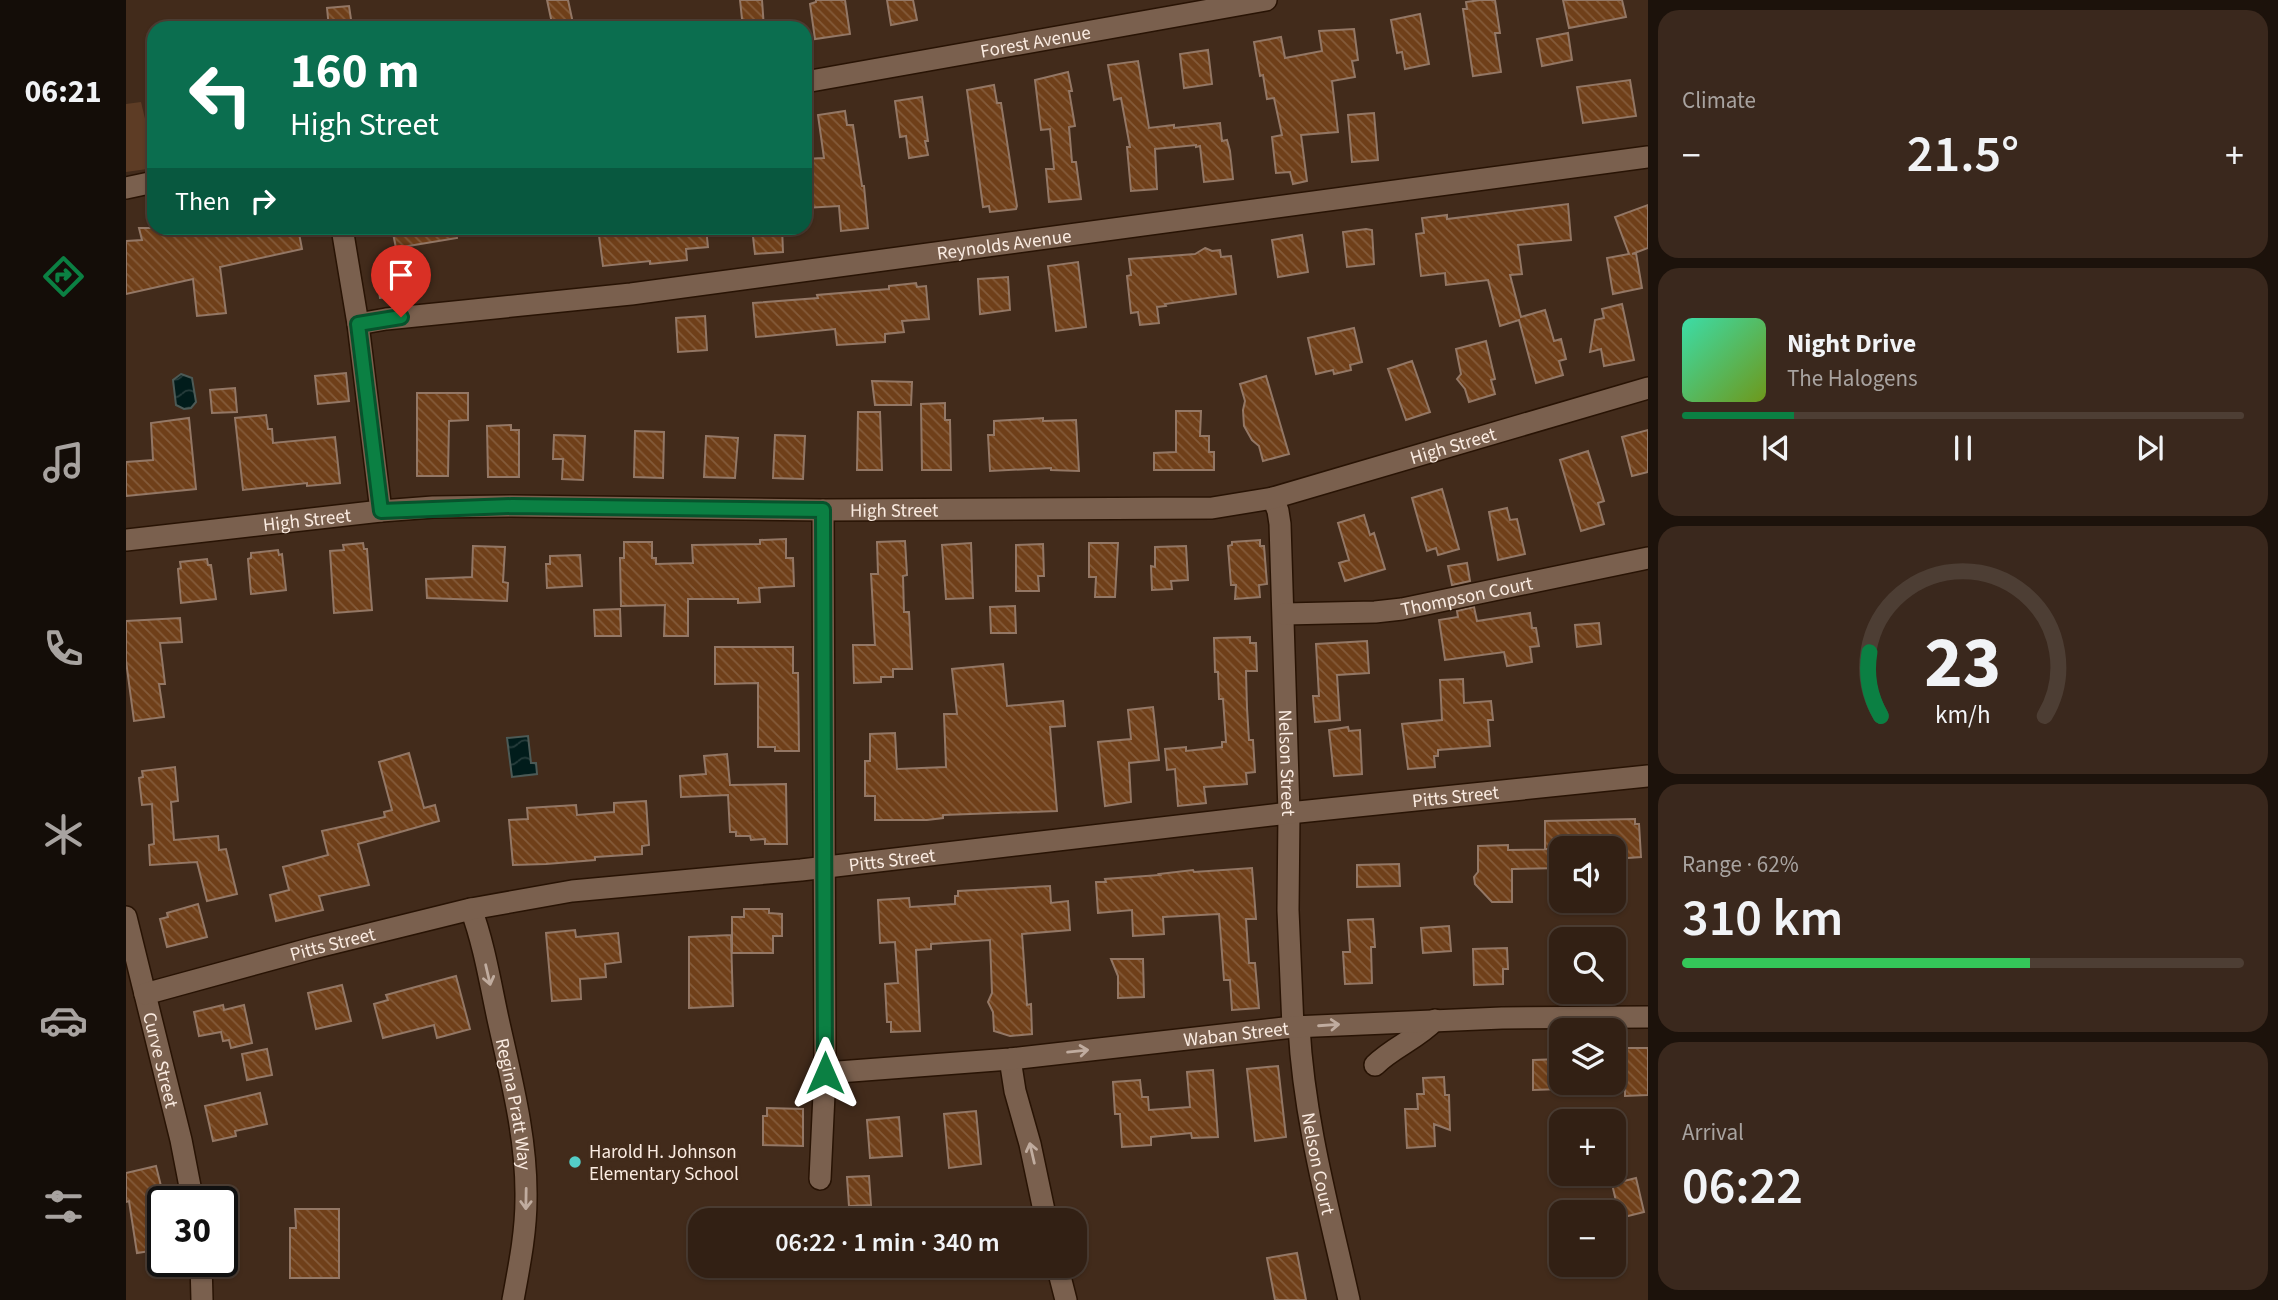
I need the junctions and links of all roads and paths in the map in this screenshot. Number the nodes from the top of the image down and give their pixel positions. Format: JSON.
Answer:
{"nodes":[{"id":1,"x":1266,"y":0,"type":"edge"},
{"id":2,"x":812,"y":81,"type":"edge"},
{"id":3,"x":1648,"y":157,"type":"edge"},
{"id":4,"x":147,"y":184,"type":"edge"},
{"id":5,"x":126,"y":188,"type":"edge"},
{"id":6,"x":343,"y":235,"type":"edge"},
{"id":7,"x":358,"y":324,"type":"junction"},
{"id":8,"x":1648,"y":388,"type":"edge"},
{"id":9,"x":1273,"y":498,"type":"junction"},
{"id":10,"x":823,"y":510,"type":"junction"},
{"id":11,"x":381,"y":511,"type":"junction"},
{"id":12,"x":126,"y":540,"type":"edge"},
{"id":13,"x":1648,"y":558,"type":"edge"},
{"id":14,"x":1284,"y":614,"type":"junction"},
{"id":15,"x":1648,"y":776,"type":"edge"},
{"id":16,"x":1289,"y":813,"type":"junction"},
{"id":17,"x":825,"y":867,"type":"junction"},
{"id":18,"x":471,"y":909,"type":"junction"},
{"id":19,"x":126,"y":918,"type":"edge"},
{"id":20,"x":145,"y":994,"type":"junction"},
{"id":21,"x":1648,"y":1017,"type":"edge"},
{"id":22,"x":1434,"y":1020,"type":"junction"},
{"id":23,"x":1296,"y":1027,"type":"junction"},
{"id":24,"x":1010,"y":1059,"type":"junction"},
{"id":25,"x":1375,"y":1065,"type":"dead end"},
{"id":26,"x":825,"y":1073,"type":"junction"},
{"id":27,"x":820,"y":1179,"type":"dead end"},
{"id":28,"x":190,"y":1186,"type":"edge"},
{"id":29,"x":1043,"y":1208,"type":"edge"},
{"id":30,"x":201,"y":1277,"type":"edge"},
{"id":31,"x":1060,"y":1278,"type":"edge"},
{"id":32,"x":202,"y":1300,"type":"edge"},
{"id":33,"x":513,"y":1300,"type":"edge"},
{"id":34,"x":1066,"y":1300,"type":"edge"},
{"id":35,"x":1349,"y":1300,"type":"edge"}],
"edges":[{"from":1,"to":2,"type":"street","name":"Forest Avenue"},
{"from":3,"to":7,"type":"street","name":"Reynolds Avenue"},
{"from":4,"to":5,"type":"street"},
{"from":6,"to":7,"type":"street"},
{"from":7,"to":11,"type":"street"},
{"from":8,"to":9,"type":"street","name":"High Street"},
{"from":9,"to":10,"type":"street","name":"High Street"},
{"from":9,"to":14,"type":"street","name":"Nelson Street"},
{"from":10,"to":11,"type":"street","name":"High Street"},
{"from":10,"to":17,"type":"street"},
{"from":11,"to":12,"type":"street","name":"High Street"},
{"from":13,"to":14,"type":"street","name":"Thompson Court"},
{"from":14,"to":16,"type":"street","name":"Nelson Street"},
{"from":15,"to":16,"type":"street","name":"Pitts Street"},
{"from":16,"to":17,"type":"street","name":"Pitts Street"},
{"from":16,"to":23,"type":"street","name":"Nelson Street"},
{"from":17,"to":18,"type":"street","name":"Pitts Street"},
{"from":17,"to":26,"type":"street"},
{"from":18,"to":20,"type":"street","name":"Pitts Street"},
{"from":18,"to":33,"type":"street","name":"Regina Pratt Way","one_way":true},
{"from":19,"to":20,"type":"street","name":"Curve Street"},
{"from":20,"to":28,"type":"street","name":"Curve Street"},
{"from":21,"to":22,"type":"street","name":"Waban Street"},
{"from":23,"to":22,"type":"street","name":"Waban Street","one_way":true},
{"from":22,"to":25,"type":"street"},
{"from":24,"to":23,"type":"street","name":"Waban Street","one_way":true},
{"from":23,"to":35,"type":"street","name":"Nelson Court"},
{"from":24,"to":26,"type":"street","name":"Waban Street"},
{"from":29,"to":24,"type":"street","one_way":true},
{"from":26,"to":27,"type":"street"},
{"from":30,"to":32,"type":"street"},
{"from":31,"to":34,"type":"street"}]}
